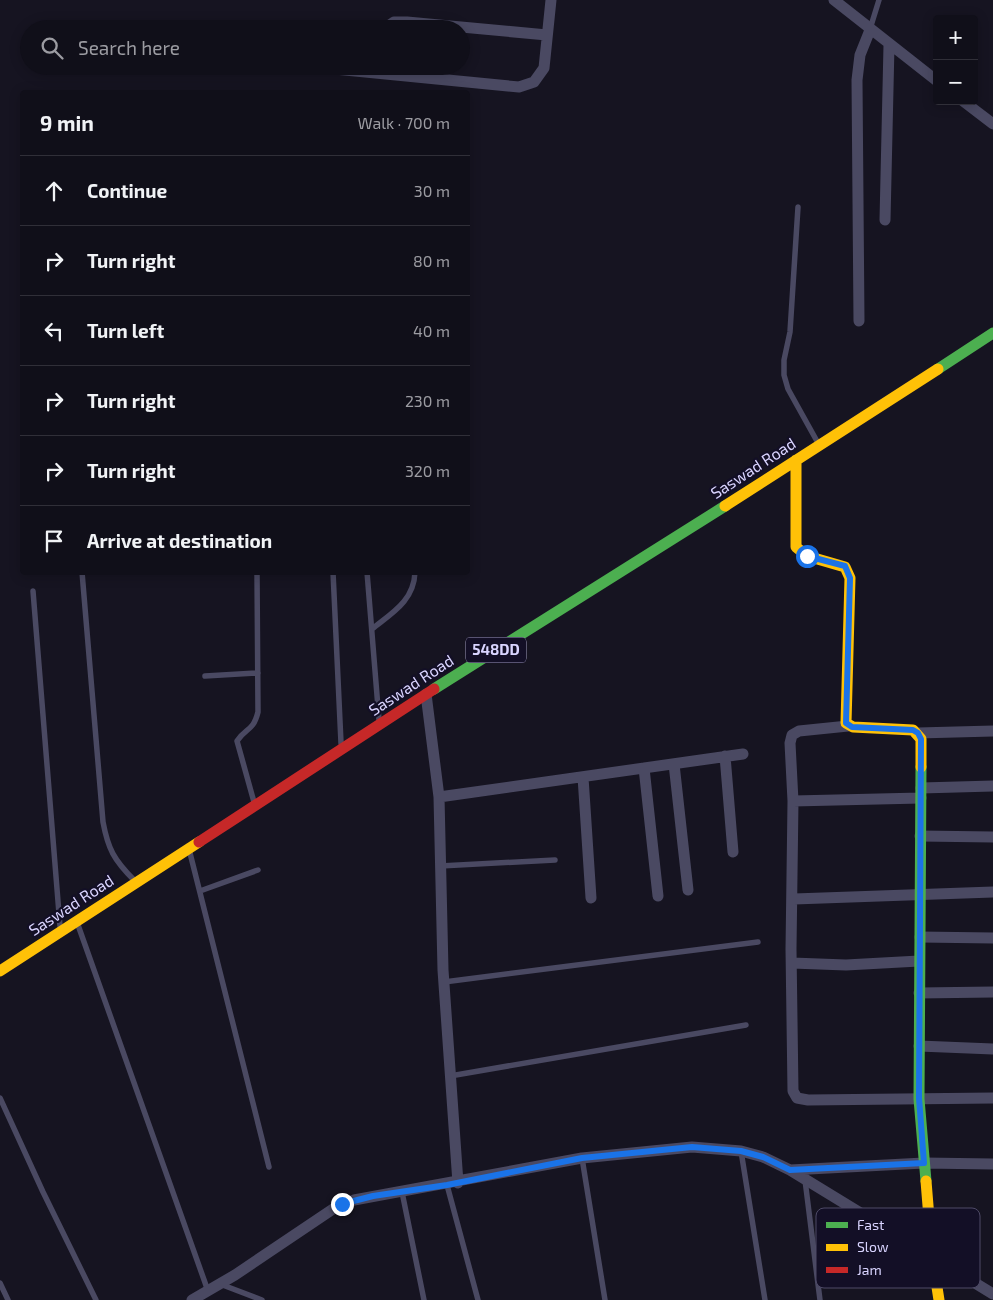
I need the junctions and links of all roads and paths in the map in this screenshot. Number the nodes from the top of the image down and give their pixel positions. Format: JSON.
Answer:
{"nodes":[{"id":1,"x":551,"y":0,"type":"edge"},
{"id":2,"x":834,"y":0,"type":"edge"},
{"id":3,"x":879,"y":0,"type":"edge"},
{"id":4,"x":470,"y":28,"type":"edge"},
{"id":5,"x":870,"y":30,"type":"junction"},
{"id":6,"x":547,"y":35,"type":"junction"},
{"id":7,"x":889,"y":44,"type":"junction"},
{"id":8,"x":412,"y":75,"type":"edge"},
{"id":9,"x":933,"y":78,"type":"edge"},
{"id":10,"x":968,"y":105,"type":"edge"},
{"id":11,"x":993,"y":124,"type":"edge"},
{"id":12,"x":798,"y":207,"type":"dead end"},
{"id":13,"x":885,"y":220,"type":"dead end"},
{"id":14,"x":859,"y":321,"type":"dead end"},
{"id":15,"x":993,"y":333,"type":"edge"},
{"id":16,"x":819,"y":445,"type":"junction"},
{"id":17,"x":796,"y":460,"type":"junction"},
{"id":18,"x":82,"y":575,"type":"edge"},
{"id":19,"x":257,"y":575,"type":"edge"},
{"id":20,"x":334,"y":575,"type":"edge"},
{"id":21,"x":368,"y":575,"type":"edge"},
{"id":22,"x":414,"y":575,"type":"edge"},
{"id":23,"x":33,"y":592,"type":"dead end"},
{"id":24,"x":372,"y":630,"type":"junction"},
{"id":25,"x":258,"y":673,"type":"junction"},
{"id":26,"x":205,"y":676,"type":"dead end"},
{"id":27,"x":426,"y":694,"type":"junction"},
{"id":28,"x":379,"y":725,"type":"junction"},
{"id":29,"x":848,"y":726,"type":"junction"},
{"id":30,"x":993,"y":732,"type":"edge"},
{"id":31,"x":918,"y":733,"type":"junction"},
{"id":32,"x":341,"y":750,"type":"junction"},
{"id":33,"x":743,"y":754,"type":"dead end"},
{"id":34,"x":725,"y":756,"type":"junction"},
{"id":35,"x":674,"y":764,"type":"junction"},
{"id":36,"x":644,"y":768,"type":"junction"},
{"id":37,"x":583,"y":777,"type":"junction"},
{"id":38,"x":993,"y":786,"type":"edge"},
{"id":39,"x":920,"y":793,"type":"junction"},
{"id":40,"x":439,"y":797,"type":"junction"},
{"id":41,"x":794,"y":801,"type":"junction"},
{"id":42,"x":255,"y":805,"type":"junction"},
{"id":43,"x":920,"y":836,"type":"junction"},
{"id":44,"x":993,"y":837,"type":"edge"},
{"id":45,"x":189,"y":848,"type":"junction"},
{"id":46,"x":733,"y":852,"type":"dead end"},
{"id":47,"x":555,"y":860,"type":"dead end"},
{"id":48,"x":440,"y":866,"type":"junction"},
{"id":49,"x":258,"y":870,"type":"dead end"},
{"id":50,"x":136,"y":882,"type":"junction"},
{"id":51,"x":688,"y":890,"type":"dead end"},
{"id":52,"x":200,"y":891,"type":"junction"},
{"id":53,"x":993,"y":892,"type":"edge"},
{"id":54,"x":658,"y":896,"type":"dead end"},
{"id":55,"x":920,"y":896,"type":"junction"},
{"id":56,"x":591,"y":898,"type":"dead end"},
{"id":57,"x":794,"y":899,"type":"junction"},
{"id":58,"x":76,"y":921,"type":"junction"},
{"id":59,"x":61,"y":931,"type":"junction"},
{"id":60,"x":920,"y":937,"type":"junction"},
{"id":61,"x":993,"y":938,"type":"edge"},
{"id":62,"x":758,"y":942,"type":"dead end"},
{"id":63,"x":920,"y":961,"type":"junction"},
{"id":64,"x":792,"y":963,"type":"junction"},
{"id":65,"x":0,"y":970,"type":"edge"},
{"id":66,"x":444,"y":982,"type":"junction"},
{"id":67,"x":993,"y":992,"type":"edge"},
{"id":68,"x":919,"y":993,"type":"junction"},
{"id":69,"x":746,"y":1025,"type":"dead end"},
{"id":70,"x":919,"y":1046,"type":"junction"},
{"id":71,"x":993,"y":1049,"type":"edge"},
{"id":72,"x":449,"y":1076,"type":"junction"},
{"id":73,"x":0,"y":1098,"type":"edge"},
{"id":74,"x":919,"y":1098,"type":"junction"},
{"id":75,"x":993,"y":1098,"type":"edge"},
{"id":76,"x":741,"y":1151,"type":"junction"},
{"id":77,"x":582,"y":1158,"type":"junction"},
{"id":78,"x":924,"y":1163,"type":"junction"},
{"id":79,"x":993,"y":1164,"type":"edge"},
{"id":80,"x":269,"y":1166,"type":"dead end"},
{"id":81,"x":790,"y":1170,"type":"junction"},
{"id":82,"x":804,"y":1178,"type":"junction"},
{"id":83,"x":452,"y":1184,"type":"junction"},
{"id":84,"x":402,"y":1192,"type":"junction"},
{"id":85,"x":854,"y":1208,"type":"edge"},
{"id":86,"x":928,"y":1208,"type":"edge"},
{"id":87,"x":816,"y":1270,"type":"edge"},
{"id":88,"x":0,"y":1283,"type":"edge"},
{"id":89,"x":219,"y":1284,"type":"junction"},
{"id":90,"x":980,"y":1286,"type":"edge"},
{"id":91,"x":208,"y":1291,"type":"junction"},
{"id":92,"x":993,"y":1294,"type":"edge"},
{"id":93,"x":8,"y":1300,"type":"edge"},
{"id":94,"x":96,"y":1300,"type":"edge"},
{"id":95,"x":192,"y":1300,"type":"edge"},
{"id":96,"x":262,"y":1300,"type":"edge"},
{"id":97,"x":424,"y":1300,"type":"edge"},
{"id":98,"x":478,"y":1300,"type":"edge"},
{"id":99,"x":605,"y":1300,"type":"edge"},
{"id":100,"x":765,"y":1300,"type":"edge"}],
"edges":[{"from":1,"to":6,"type":"street"},
{"from":2,"to":5,"type":"street"},
{"from":3,"to":5,"type":"lane"},
{"from":4,"to":6,"type":"street"},
{"from":5,"to":7,"type":"street"},
{"from":5,"to":14,"type":"street"},
{"from":6,"to":8,"type":"street"},
{"from":7,"to":9,"type":"street"},
{"from":7,"to":13,"type":"street"},
{"from":10,"to":11,"type":"street"},
{"from":12,"to":16,"type":"lane"},
{"from":15,"to":16,"type":"main road","name":"Saswad Road","number":"548DD"},
{"from":16,"to":17,"type":"main road","name":"Saswad Road","number":"548DD"},
{"from":17,"to":27,"type":"main road","name":"Saswad Road","number":"548DD"},
{"from":17,"to":29,"type":"main road"},
{"from":18,"to":50,"type":"lane"},
{"from":19,"to":25,"type":"lane"},
{"from":20,"to":32,"type":"lane"},
{"from":21,"to":24,"type":"lane"},
{"from":22,"to":24,"type":"lane"},
{"from":23,"to":59,"type":"lane"},
{"from":24,"to":28,"type":"lane"},
{"from":25,"to":26,"type":"lane"},
{"from":25,"to":42,"type":"lane"},
{"from":27,"to":28,"type":"main road","name":"Saswad Road","number":"548DD"},
{"from":27,"to":40,"type":"street"},
{"from":28,"to":32,"type":"main road","name":"Saswad Road","number":"548DD"},
{"from":29,"to":31,"type":"main road"},
{"from":29,"to":41,"type":"street"},
{"from":30,"to":31,"type":"street"},
{"from":31,"to":39,"type":"main road"},
{"from":32,"to":42,"type":"main road","name":"Saswad Road","number":"548DD"},
{"from":33,"to":34,"type":"street"},
{"from":34,"to":35,"type":"street"},
{"from":34,"to":46,"type":"street"},
{"from":35,"to":36,"type":"street"},
{"from":35,"to":51,"type":"street"},
{"from":36,"to":37,"type":"street"},
{"from":36,"to":54,"type":"street"},
{"from":37,"to":40,"type":"street"},
{"from":37,"to":56,"type":"street"},
{"from":38,"to":39,"type":"street"},
{"from":39,"to":41,"type":"street"},
{"from":39,"to":43,"type":"main road"},
{"from":40,"to":48,"type":"street"},
{"from":41,"to":57,"type":"street"},
{"from":42,"to":45,"type":"main road","name":"Saswad Road","number":"548DD"},
{"from":43,"to":44,"type":"street"},
{"from":43,"to":55,"type":"main road"},
{"from":45,"to":50,"type":"main road","name":"Saswad Road","number":"548DD"},
{"from":45,"to":52,"type":"lane"},
{"from":47,"to":48,"type":"lane"},
{"from":48,"to":66,"type":"street"},
{"from":49,"to":52,"type":"lane"},
{"from":50,"to":58,"type":"main road","name":"Saswad Road","number":"548DD"},
{"from":52,"to":80,"type":"lane"},
{"from":53,"to":55,"type":"street"},
{"from":55,"to":57,"type":"street"},
{"from":55,"to":60,"type":"main road"},
{"from":57,"to":64,"type":"street"},
{"from":58,"to":59,"type":"main road","name":"Saswad Road","number":"548DD"},
{"from":58,"to":91,"type":"lane"},
{"from":59,"to":65,"type":"main road","name":"Saswad Road","number":"548DD"},
{"from":60,"to":61,"type":"street"},
{"from":60,"to":63,"type":"main road"},
{"from":62,"to":66,"type":"lane"},
{"from":63,"to":64,"type":"street"},
{"from":63,"to":68,"type":"main road"},
{"from":64,"to":74,"type":"street"},
{"from":66,"to":72,"type":"street"},
{"from":67,"to":68,"type":"street"},
{"from":68,"to":70,"type":"main road"},
{"from":69,"to":72,"type":"lane"},
{"from":70,"to":71,"type":"street"},
{"from":70,"to":74,"type":"main road"},
{"from":72,"to":83,"type":"street"},
{"from":73,"to":94,"type":"lane"},
{"from":74,"to":75,"type":"street"},
{"from":74,"to":78,"type":"main road"},
{"from":76,"to":77,"type":"street"},
{"from":76,"to":81,"type":"street"},
{"from":76,"to":100,"type":"lane"},
{"from":77,"to":83,"type":"street"},
{"from":77,"to":99,"type":"lane"},
{"from":78,"to":79,"type":"street"},
{"from":78,"to":81,"type":"street"},
{"from":78,"to":86,"type":"main road"},
{"from":81,"to":82,"type":"street"},
{"from":82,"to":85,"type":"street"},
{"from":82,"to":87,"type":"lane"},
{"from":83,"to":84,"type":"street"},
{"from":83,"to":98,"type":"lane"},
{"from":84,"to":89,"type":"street"},
{"from":84,"to":97,"type":"lane"},
{"from":88,"to":93,"type":"lane"},
{"from":89,"to":91,"type":"street"},
{"from":89,"to":96,"type":"lane"},
{"from":90,"to":92,"type":"street"},
{"from":91,"to":95,"type":"street"}]}
